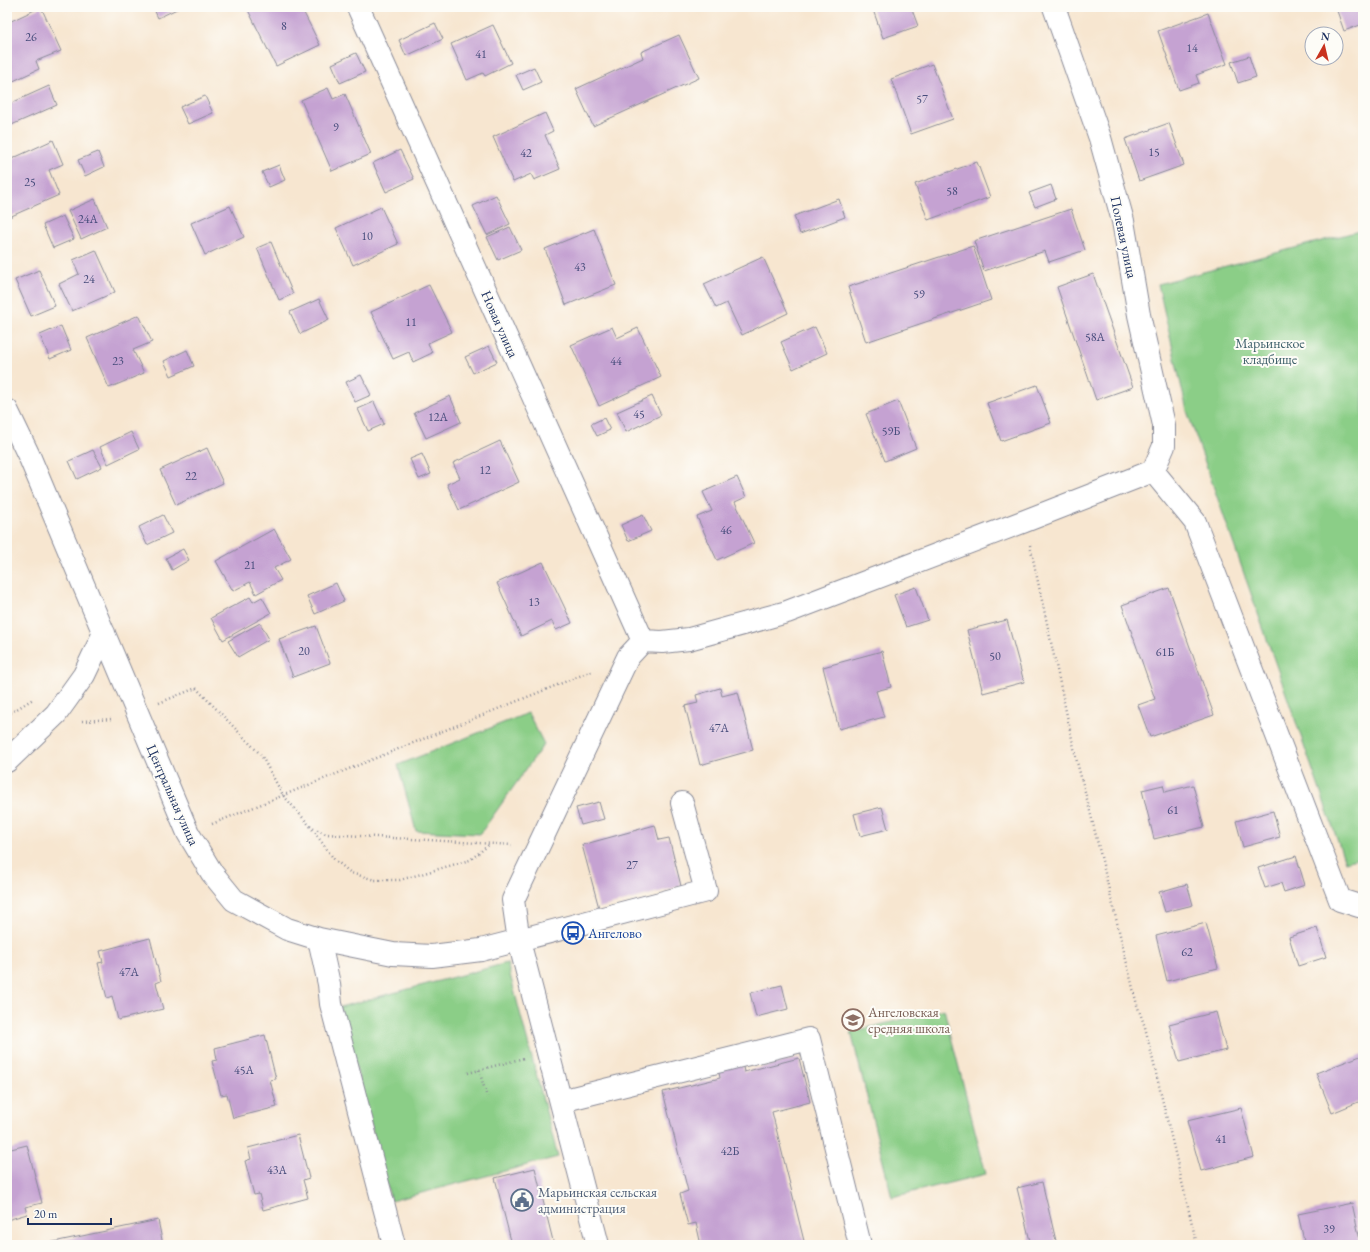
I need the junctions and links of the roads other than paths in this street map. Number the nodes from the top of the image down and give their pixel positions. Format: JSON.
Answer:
{"nodes":[{"id":1,"x":358,"y":7,"type":"edge"},
{"id":2,"x":1054,"y":7,"type":"edge"},
{"id":3,"x":7,"y":410,"type":"edge"},
{"id":4,"x":1153,"y":471,"type":"junction"},
{"id":5,"x":104,"y":633,"type":"junction"},
{"id":6,"x":643,"y":641,"type":"junction"},
{"id":7,"x":7,"y":761,"type":"edge"},
{"id":8,"x":682,"y":803,"type":"dead end"},
{"id":9,"x":1363,"y":905,"type":"edge"},
{"id":10,"x":319,"y":939,"type":"junction"},
{"id":11,"x":519,"y":941,"type":"junction"},
{"id":12,"x":561,"y":1101,"type":"junction"},
{"id":13,"x":394,"y":1245,"type":"edge"},
{"id":14,"x":598,"y":1245,"type":"edge"},
{"id":15,"x":860,"y":1245,"type":"edge"}],
"edges":[{"from":1,"to":6,"type":"street","name":"Новая улица"},
{"from":2,"to":4,"type":"street","name":"Полевая улица"},
{"from":3,"to":5,"type":"street","name":"Центральная улица"},
{"from":4,"to":6,"type":"street"},
{"from":4,"to":9,"type":"street"},
{"from":5,"to":7,"type":"street"},
{"from":5,"to":10,"type":"street","name":"Центральная улица"},
{"from":6,"to":11,"type":"street"},
{"from":8,"to":11,"type":"street","name":"Центральная улица"},
{"from":10,"to":11,"type":"street","name":"Центральная улица"},
{"from":10,"to":13,"type":"street"},
{"from":11,"to":12,"type":"street"},
{"from":12,"to":14,"type":"street"},
{"from":12,"to":15,"type":"street"}]}
